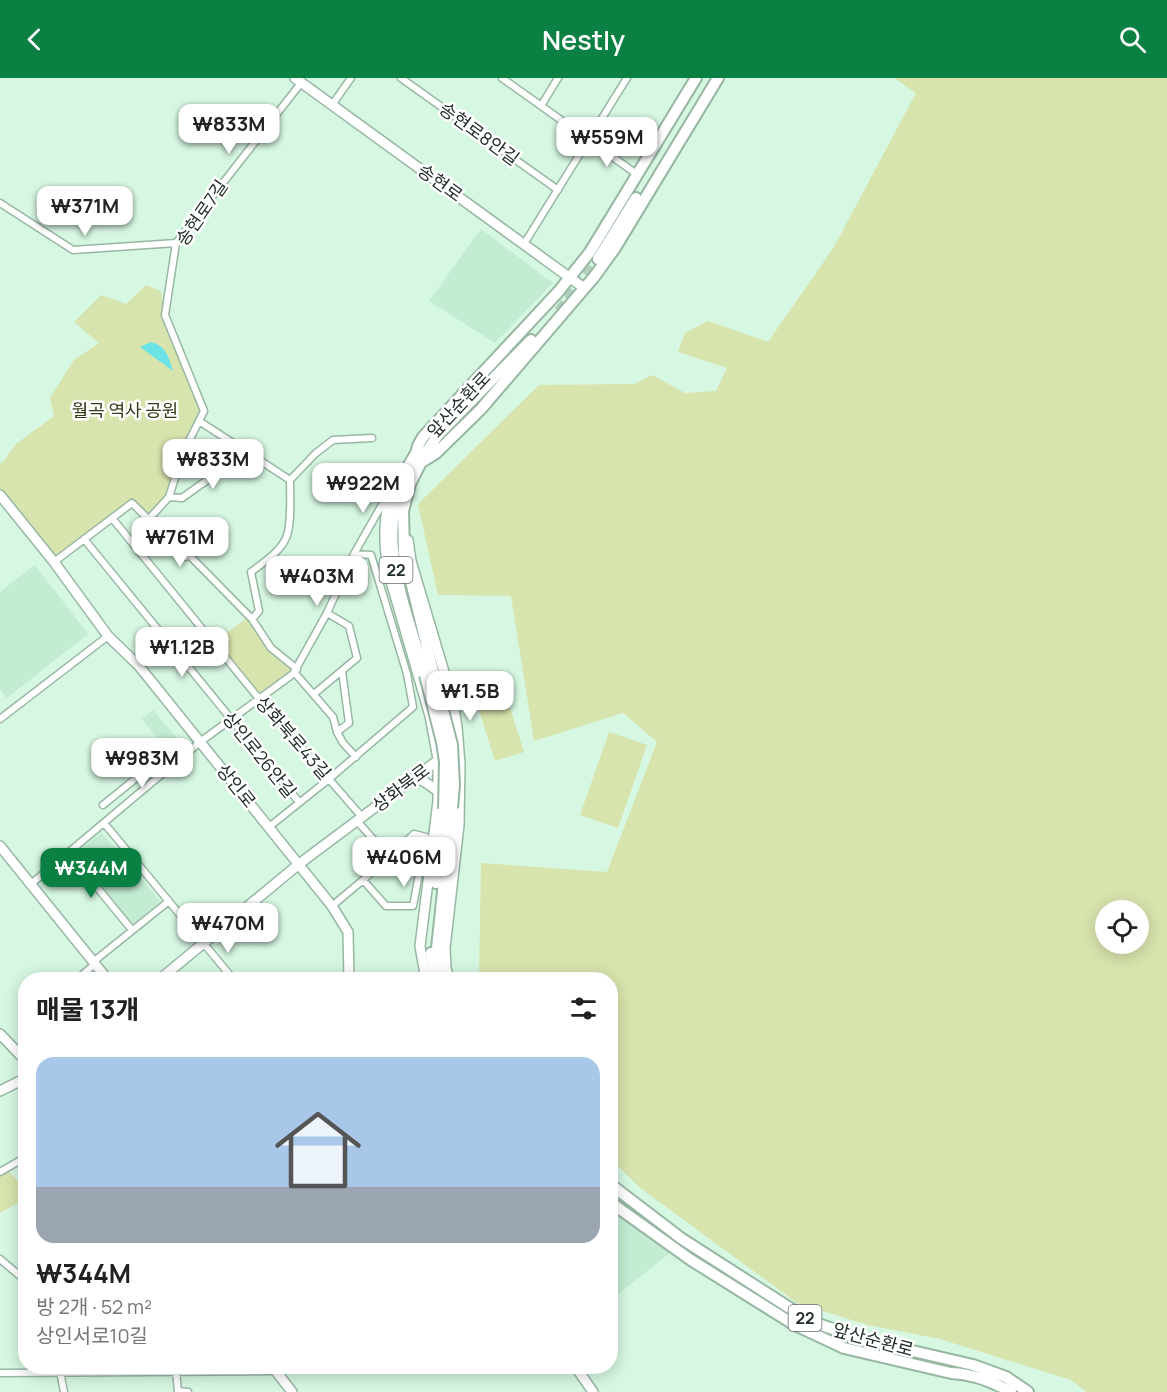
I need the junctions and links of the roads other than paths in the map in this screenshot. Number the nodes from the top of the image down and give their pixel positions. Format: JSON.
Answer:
{"nodes":[{"id":1,"x":351,"y":78,"type":"edge"},
{"id":2,"x":401,"y":78,"type":"edge"},
{"id":3,"x":502,"y":78,"type":"edge"},
{"id":4,"x":558,"y":78,"type":"edge"},
{"id":5,"x":627,"y":78,"type":"edge"},
{"id":6,"x":696,"y":78,"type":"edge"},
{"id":7,"x":702,"y":78,"type":"edge"},
{"id":8,"x":712,"y":78,"type":"edge"},
{"id":9,"x":718,"y":78,"type":"edge"},
{"id":10,"x":298,"y":80,"type":"edge"},
{"id":11,"x":332,"y":105,"type":"junction"},
{"id":12,"x":541,"y":106,"type":"junction"},
{"id":13,"x":589,"y":140,"type":"junction"},
{"id":14,"x":638,"y":175,"type":"junction"},
{"id":15,"x":558,"y":190,"type":"junction"},
{"id":16,"x":0,"y":203,"type":"edge"},
{"id":17,"x":176,"y":243,"type":"junction"},
{"id":18,"x":524,"y":244,"type":"junction"},
{"id":19,"x":569,"y":277,"type":"junction"},
{"id":20,"x":584,"y":288,"type":"junction"},
{"id":21,"x":555,"y":309,"type":"tunnel mouth"},
{"id":22,"x":199,"y":421,"type":"junction"},
{"id":23,"x":372,"y":438,"type":"dead end"},
{"id":24,"x":248,"y":451,"type":"junction"},
{"id":25,"x":415,"y":463,"type":"junction"},
{"id":26,"x":290,"y":480,"type":"junction"},
{"id":27,"x":393,"y":484,"type":"junction"},
{"id":28,"x":0,"y":495,"type":"edge"},
{"id":29,"x":169,"y":497,"type":"junction"},
{"id":30,"x":112,"y":518,"type":"junction"},
{"id":31,"x":148,"y":520,"type":"junction"},
{"id":32,"x":84,"y":539,"type":"junction"},
{"id":33,"x":354,"y":554,"type":"junction"},
{"id":34,"x":54,"y":562,"type":"junction"},
{"id":35,"x":327,"y":613,"type":"junction"},
{"id":36,"x":252,"y":619,"type":"junction"},
{"id":37,"x":108,"y":636,"type":"junction"},
{"id":38,"x":296,"y":670,"type":"junction"},
{"id":39,"x":342,"y":671,"type":"junction"},
{"id":40,"x":314,"y":694,"type":"junction"},
{"id":41,"x":260,"y":700,"type":"junction"},
{"id":42,"x":0,"y":719,"type":"edge"},
{"id":43,"x":231,"y":719,"type":"junction"},
{"id":44,"x":337,"y":732,"type":"junction"},
{"id":45,"x":200,"y":742,"type":"junction"},
{"id":46,"x":458,"y":747,"type":"junction"},
{"id":47,"x":166,"y":754,"type":"dead end"},
{"id":48,"x":356,"y":757,"type":"junction"},
{"id":49,"x":438,"y":759,"type":"junction"},
{"id":50,"x":330,"y":779,"type":"junction"},
{"id":51,"x":412,"y":780,"type":"junction"},
{"id":52,"x":438,"y":794,"type":"junction"},
{"id":53,"x":298,"y":802,"type":"junction"},
{"id":54,"x":103,"y":805,"type":"dead end"},
{"id":55,"x":452,"y":807,"type":"junction"},
{"id":56,"x":360,"y":819,"type":"junction"},
{"id":57,"x":104,"y":823,"type":"junction"},
{"id":58,"x":269,"y":827,"type":"junction"},
{"id":59,"x":0,"y":846,"type":"edge"},
{"id":60,"x":68,"y":852,"type":"junction"},
{"id":61,"x":388,"y":857,"type":"junction"},
{"id":62,"x":299,"y":864,"type":"junction"},
{"id":63,"x":363,"y":880,"type":"junction"},
{"id":64,"x":31,"y":884,"type":"junction"},
{"id":65,"x":169,"y":901,"type":"junction"},
{"id":66,"x":332,"y":906,"type":"junction"},
{"id":67,"x":132,"y":930,"type":"junction"},
{"id":68,"x":203,"y":943,"type":"junction"},
{"id":69,"x":94,"y":963,"type":"junction"},
{"id":70,"x":84,"y":972,"type":"edge"},
{"id":71,"x":101,"y":972,"type":"edge"},
{"id":72,"x":169,"y":972,"type":"edge"},
{"id":73,"x":227,"y":972,"type":"edge"},
{"id":74,"x":349,"y":972,"type":"edge"},
{"id":75,"x":425,"y":972,"type":"edge"},
{"id":76,"x":434,"y":972,"type":"edge"},
{"id":77,"x":441,"y":972,"type":"edge"},
{"id":78,"x":448,"y":972,"type":"edge"},
{"id":79,"x":0,"y":1034,"type":"edge"},
{"id":80,"x":18,"y":1053,"type":"edge"},
{"id":81,"x":18,"y":1082,"type":"edge"},
{"id":82,"x":0,"y":1091,"type":"edge"},
{"id":83,"x":18,"y":1162,"type":"edge"},
{"id":84,"x":0,"y":1172,"type":"edge"},
{"id":85,"x":618,"y":1190,"type":"edge"},
{"id":86,"x":618,"y":1208,"type":"edge"},
{"id":87,"x":0,"y":1259,"type":"edge"},
{"id":88,"x":18,"y":1274,"type":"edge"},
{"id":89,"x":18,"y":1372,"type":"edge"},
{"id":90,"x":0,"y":1373,"type":"edge"},
{"id":91,"x":951,"y":1373,"type":"junction"},
{"id":92,"x":60,"y":1374,"type":"edge"},
{"id":93,"x":175,"y":1374,"type":"edge"},
{"id":94,"x":277,"y":1374,"type":"edge"},
{"id":95,"x":581,"y":1374,"type":"edge"},
{"id":96,"x":64,"y":1392,"type":"edge"},
{"id":97,"x":178,"y":1392,"type":"edge"},
{"id":98,"x":188,"y":1392,"type":"edge"},
{"id":99,"x":292,"y":1392,"type":"edge"},
{"id":100,"x":593,"y":1392,"type":"edge"},
{"id":101,"x":992,"y":1392,"type":"edge"},
{"id":102,"x":1011,"y":1392,"type":"edge"},
{"id":103,"x":1028,"y":1392,"type":"edge"}],
"edges":[{"from":1,"to":11,"type":"street"},
{"from":2,"to":15,"type":"street","name":"송현로8안길"},
{"from":3,"to":12,"type":"street"},
{"from":4,"to":12,"type":"street"},
{"from":5,"to":13,"type":"street"},
{"from":6,"to":14,"type":"highway"},
{"from":7,"to":8,"type":"highway"},
{"from":9,"to":20,"type":"highway"},
{"from":10,"to":11,"type":"street","name":"송현로"},
{"from":10,"to":17,"type":"street","name":"송현로7길"},
{"from":11,"to":18,"type":"street","name":"송현로"},
{"from":12,"to":13,"type":"street"},
{"from":13,"to":14,"type":"street"},
{"from":13,"to":15,"type":"street"},
{"from":14,"to":19,"type":"highway"},
{"from":15,"to":18,"type":"street"},
{"from":16,"to":17,"type":"street"},
{"from":17,"to":22,"type":"street","name":"송현로7길"},
{"from":18,"to":19,"type":"street","name":"송현로"},
{"from":19,"to":20,"type":"street","name":"송현로"},
{"from":19,"to":25,"type":"highway"},
{"from":20,"to":25,"type":"highway"},
{"from":21,"to":25,"type":"highway","name":"앞산순환로","number":"22"},
{"from":22,"to":24,"type":"street"},
{"from":22,"to":29,"type":"street"},
{"from":23,"to":26,"type":"street"},
{"from":24,"to":26,"type":"street"},
{"from":24,"to":29,"type":"street"},
{"from":25,"to":27,"type":"street"},
{"from":25,"to":46,"type":"street"},
{"from":25,"to":55,"type":"highway","name":"앞산순환로","number":"22","bridge":true},
{"from":26,"to":36,"type":"street"},
{"from":27,"to":33,"type":"street"},
{"from":27,"to":49,"type":"street"},
{"from":28,"to":34,"type":"street","name":"상인로"},
{"from":29,"to":31,"type":"street"},
{"from":30,"to":31,"type":"street"},
{"from":30,"to":32,"type":"street"},
{"from":30,"to":41,"type":"street","name":"상화북로43길"},
{"from":31,"to":36,"type":"street"},
{"from":32,"to":34,"type":"street"},
{"from":32,"to":43,"type":"street","name":"상인로26안길"},
{"from":33,"to":35,"type":"street"},
{"from":33,"to":48,"type":"street"},
{"from":34,"to":37,"type":"street","name":"상인로"},
{"from":35,"to":38,"type":"street"},
{"from":35,"to":39,"type":"street"},
{"from":36,"to":38,"type":"street"},
{"from":37,"to":42,"type":"street"},
{"from":37,"to":45,"type":"street","name":"상인로"},
{"from":38,"to":40,"type":"street"},
{"from":38,"to":41,"type":"street"},
{"from":39,"to":40,"type":"street"},
{"from":39,"to":44,"type":"street"},
{"from":40,"to":44,"type":"street"},
{"from":41,"to":43,"type":"street"},
{"from":41,"to":50,"type":"street","name":"상화북로43길"},
{"from":43,"to":45,"type":"street"},
{"from":43,"to":53,"type":"street","name":"상인로26안길"},
{"from":44,"to":48,"type":"street"},
{"from":45,"to":57,"type":"street"},
{"from":45,"to":58,"type":"street","name":"상인로"},
{"from":46,"to":49,"type":"street","name":"상화북로"},
{"from":46,"to":55,"type":"street"},
{"from":47,"to":54,"type":"street"},
{"from":48,"to":50,"type":"street"},
{"from":49,"to":51,"type":"street","name":"상화북로"},
{"from":49,"to":52,"type":"street"},
{"from":50,"to":53,"type":"street"},
{"from":50,"to":56,"type":"street","name":"상화북로43길"},
{"from":51,"to":52,"type":"street"},
{"from":51,"to":56,"type":"street","name":"상화북로"},
{"from":52,"to":55,"type":"street"},
{"from":52,"to":75,"type":"street"},
{"from":53,"to":58,"type":"street"},
{"from":55,"to":76,"type":"highway","name":"앞산순환로","number":"22"},
{"from":55,"to":77,"type":"highway","name":"앞산순환로","number":"22"},
{"from":55,"to":78,"type":"street"},
{"from":56,"to":61,"type":"street","name":"상화북로43길"},
{"from":56,"to":62,"type":"street","name":"상화북로"},
{"from":57,"to":60,"type":"street"},
{"from":57,"to":65,"type":"street"},
{"from":58,"to":62,"type":"street","name":"상인로"},
{"from":59,"to":64,"type":"street"},
{"from":60,"to":64,"type":"street"},
{"from":60,"to":67,"type":"street"},
{"from":61,"to":63,"type":"street"},
{"from":61,"to":63,"type":"street"},
{"from":62,"to":66,"type":"street","name":"상인로"},
{"from":62,"to":68,"type":"street","name":"상화북로"},
{"from":63,"to":66,"type":"street"},
{"from":64,"to":69,"type":"street"},
{"from":65,"to":67,"type":"street"},
{"from":65,"to":68,"type":"street"},
{"from":66,"to":74,"type":"street","name":"상인로"},
{"from":67,"to":69,"type":"street"},
{"from":68,"to":72,"type":"street","name":"상화북로"},
{"from":68,"to":73,"type":"street"},
{"from":69,"to":70,"type":"street"},
{"from":69,"to":71,"type":"street"},
{"from":79,"to":80,"type":"street"},
{"from":81,"to":82,"type":"street"},
{"from":83,"to":84,"type":"street"},
{"from":85,"to":103,"type":"highway","name":"앞산순환로","number":"22"},
{"from":86,"to":91,"type":"highway","name":"앞산순환로","number":"22"},
{"from":87,"to":88,"type":"street"},
{"from":89,"to":90,"type":"street"},
{"from":91,"to":101,"type":"highway"},
{"from":91,"to":102,"type":"highway","name":"앞산순환로","number":"22"},
{"from":92,"to":96,"type":"street"},
{"from":93,"to":97,"type":"street"},
{"from":94,"to":99,"type":"street"},
{"from":95,"to":100,"type":"street"},
{"from":97,"to":98,"type":"street"}]}
